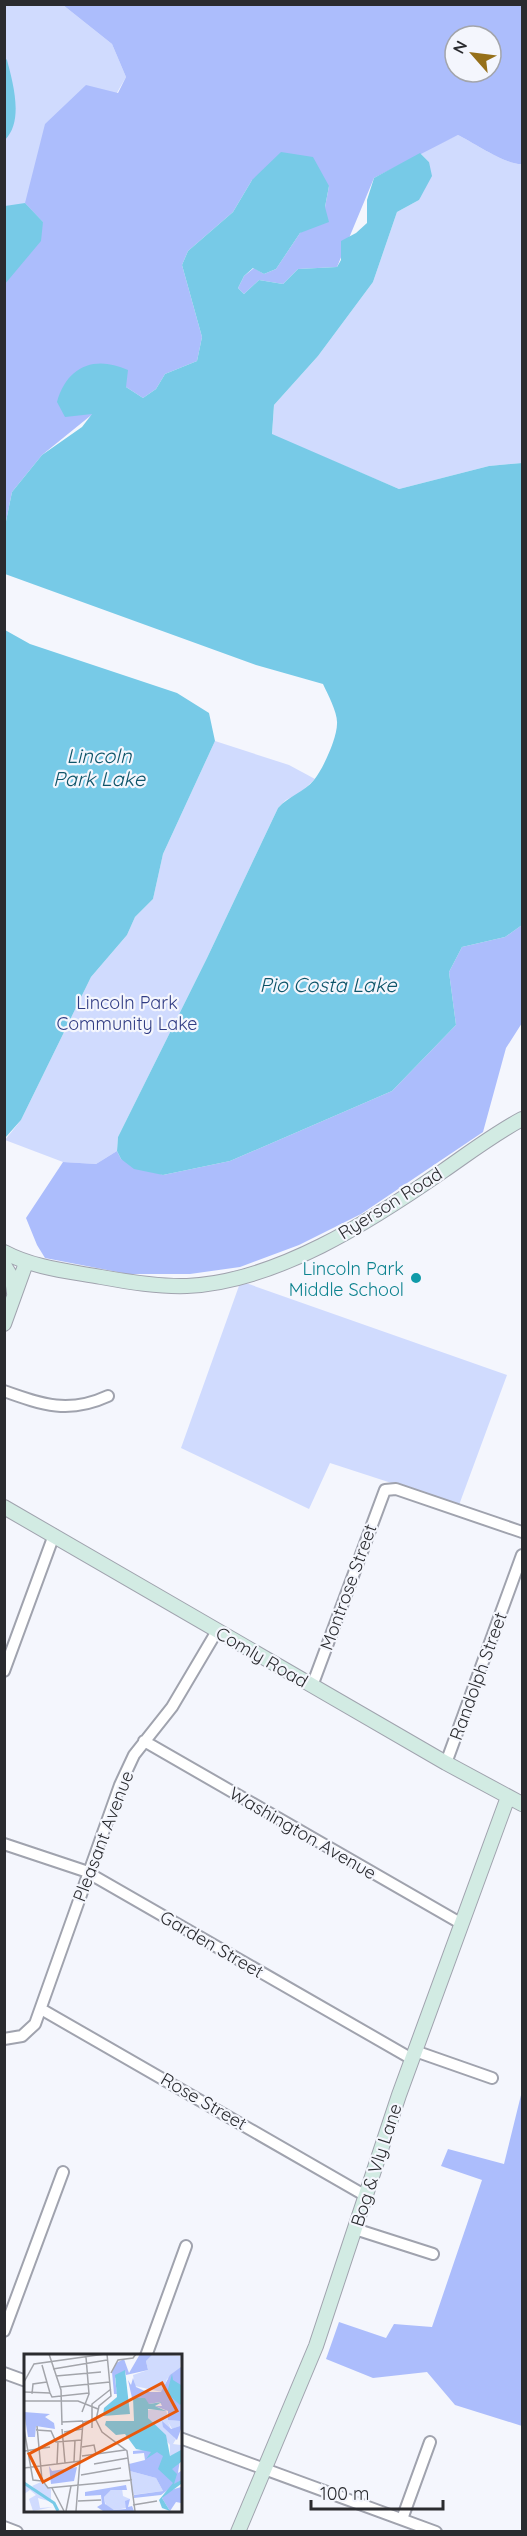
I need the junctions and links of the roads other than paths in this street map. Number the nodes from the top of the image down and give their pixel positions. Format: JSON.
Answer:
{"nodes":[{"id":1,"x":522,"y":1119,"type":"edge"},
{"id":2,"x":4,"y":1252,"type":"edge"},
{"id":3,"x":26,"y":1263,"type":"junction"},
{"id":4,"x":4,"y":1265,"type":"edge"},
{"id":5,"x":14,"y":1296,"type":"junction"},
{"id":6,"x":4,"y":1324,"type":"edge"},
{"id":7,"x":4,"y":1391,"type":"edge"},
{"id":8,"x":108,"y":1396,"type":"dead end"},
{"id":9,"x":4,"y":1507,"type":"edge"},
{"id":10,"x":522,"y":1532,"type":"edge"},
{"id":11,"x":54,"y":1535,"type":"junction"},
{"id":12,"x":522,"y":1555,"type":"edge"},
{"id":13,"x":217,"y":1631,"type":"junction"},
{"id":14,"x":4,"y":1671,"type":"edge"},
{"id":15,"x":312,"y":1686,"type":"junction"},
{"id":16,"x":144,"y":1741,"type":"junction"},
{"id":17,"x":446,"y":1763,"type":"junction"},
{"id":18,"x":508,"y":1797,"type":"junction"},
{"id":19,"x":522,"y":1804,"type":"edge"},
{"id":20,"x":4,"y":1844,"type":"edge"},
{"id":21,"x":88,"y":1872,"type":"junction"},
{"id":22,"x":462,"y":1924,"type":"junction"},
{"id":23,"x":42,"y":2009,"type":"junction"},
{"id":24,"x":4,"y":2039,"type":"edge"},
{"id":25,"x":414,"y":2055,"type":"junction"},
{"id":26,"x":492,"y":2078,"type":"dead end"},
{"id":27,"x":63,"y":2172,"type":"dead end"},
{"id":28,"x":366,"y":2196,"type":"junction"},
{"id":29,"x":355,"y":2229,"type":"junction"},
{"id":30,"x":186,"y":2246,"type":"dead end"},
{"id":31,"x":434,"y":2254,"type":"dead end"},
{"id":32,"x":4,"y":2331,"type":"edge"},
{"id":33,"x":147,"y":2354,"type":"edge"},
{"id":34,"x":4,"y":2373,"type":"edge"},
{"id":35,"x":24,"y":2380,"type":"edge"},
{"id":36,"x":182,"y":2439,"type":"edge"},
{"id":37,"x":430,"y":2442,"type":"dead end"},
{"id":38,"x":265,"y":2469,"type":"junction"},
{"id":39,"x":402,"y":2519,"type":"junction"},
{"id":40,"x":4,"y":2527,"type":"edge"},
{"id":41,"x":17,"y":2532,"type":"edge"},
{"id":42,"x":238,"y":2532,"type":"edge"},
{"id":43,"x":436,"y":2532,"type":"edge"}],
"edges":[{"from":1,"to":3,"type":"street","name":"Ryerson Road"},
{"from":2,"to":3,"type":"street","name":"Ryerson Road"},
{"from":3,"to":5,"type":"street"},
{"from":4,"to":5,"type":"street"},
{"from":5,"to":6,"type":"street"},
{"from":7,"to":8,"type":"street"},
{"from":9,"to":11,"type":"street","name":"Comly Road"},
{"from":10,"to":15,"type":"street","name":"Montrose Street"},
{"from":11,"to":13,"type":"street","name":"Comly Road"},
{"from":11,"to":14,"type":"street"},
{"from":12,"to":17,"type":"street","name":"Randolph Street"},
{"from":13,"to":15,"type":"street","name":"Comly Road"},
{"from":13,"to":16,"type":"street","name":"Pleasant Avenue"},
{"from":15,"to":17,"type":"street","name":"Comly Road"},
{"from":16,"to":21,"type":"street","name":"Pleasant Avenue"},
{"from":16,"to":22,"type":"street","name":"Washington Avenue"},
{"from":17,"to":18,"type":"street","name":"Comly Road"},
{"from":18,"to":19,"type":"street","name":"Comly Road"},
{"from":18,"to":22,"type":"street","name":"Bog & Vly Lane"},
{"from":20,"to":21,"type":"street","name":"Garden Street"},
{"from":21,"to":23,"type":"street","name":"Pleasant Avenue"},
{"from":21,"to":25,"type":"street","name":"Garden Street"},
{"from":22,"to":25,"type":"street","name":"Bog & Vly Lane"},
{"from":23,"to":24,"type":"street","name":"Pleasant Avenue"},
{"from":23,"to":28,"type":"street","name":"Rose Street"},
{"from":25,"to":26,"type":"street","name":"Garden Street"},
{"from":25,"to":28,"type":"street","name":"Bog & Vly Lane"},
{"from":27,"to":32,"type":"street"},
{"from":28,"to":29,"type":"street","name":"Bog & Vly Lane"},
{"from":29,"to":31,"type":"street"},
{"from":29,"to":38,"type":"street","name":"Bog & Vly Lane"},
{"from":30,"to":33,"type":"street"},
{"from":34,"to":35,"type":"street"},
{"from":36,"to":38,"type":"street"},
{"from":37,"to":39,"type":"street"},
{"from":38,"to":39,"type":"street"},
{"from":38,"to":42,"type":"street","name":"Bog & Vly Lane"},
{"from":39,"to":43,"type":"street"},
{"from":40,"to":41,"type":"street"}]}
